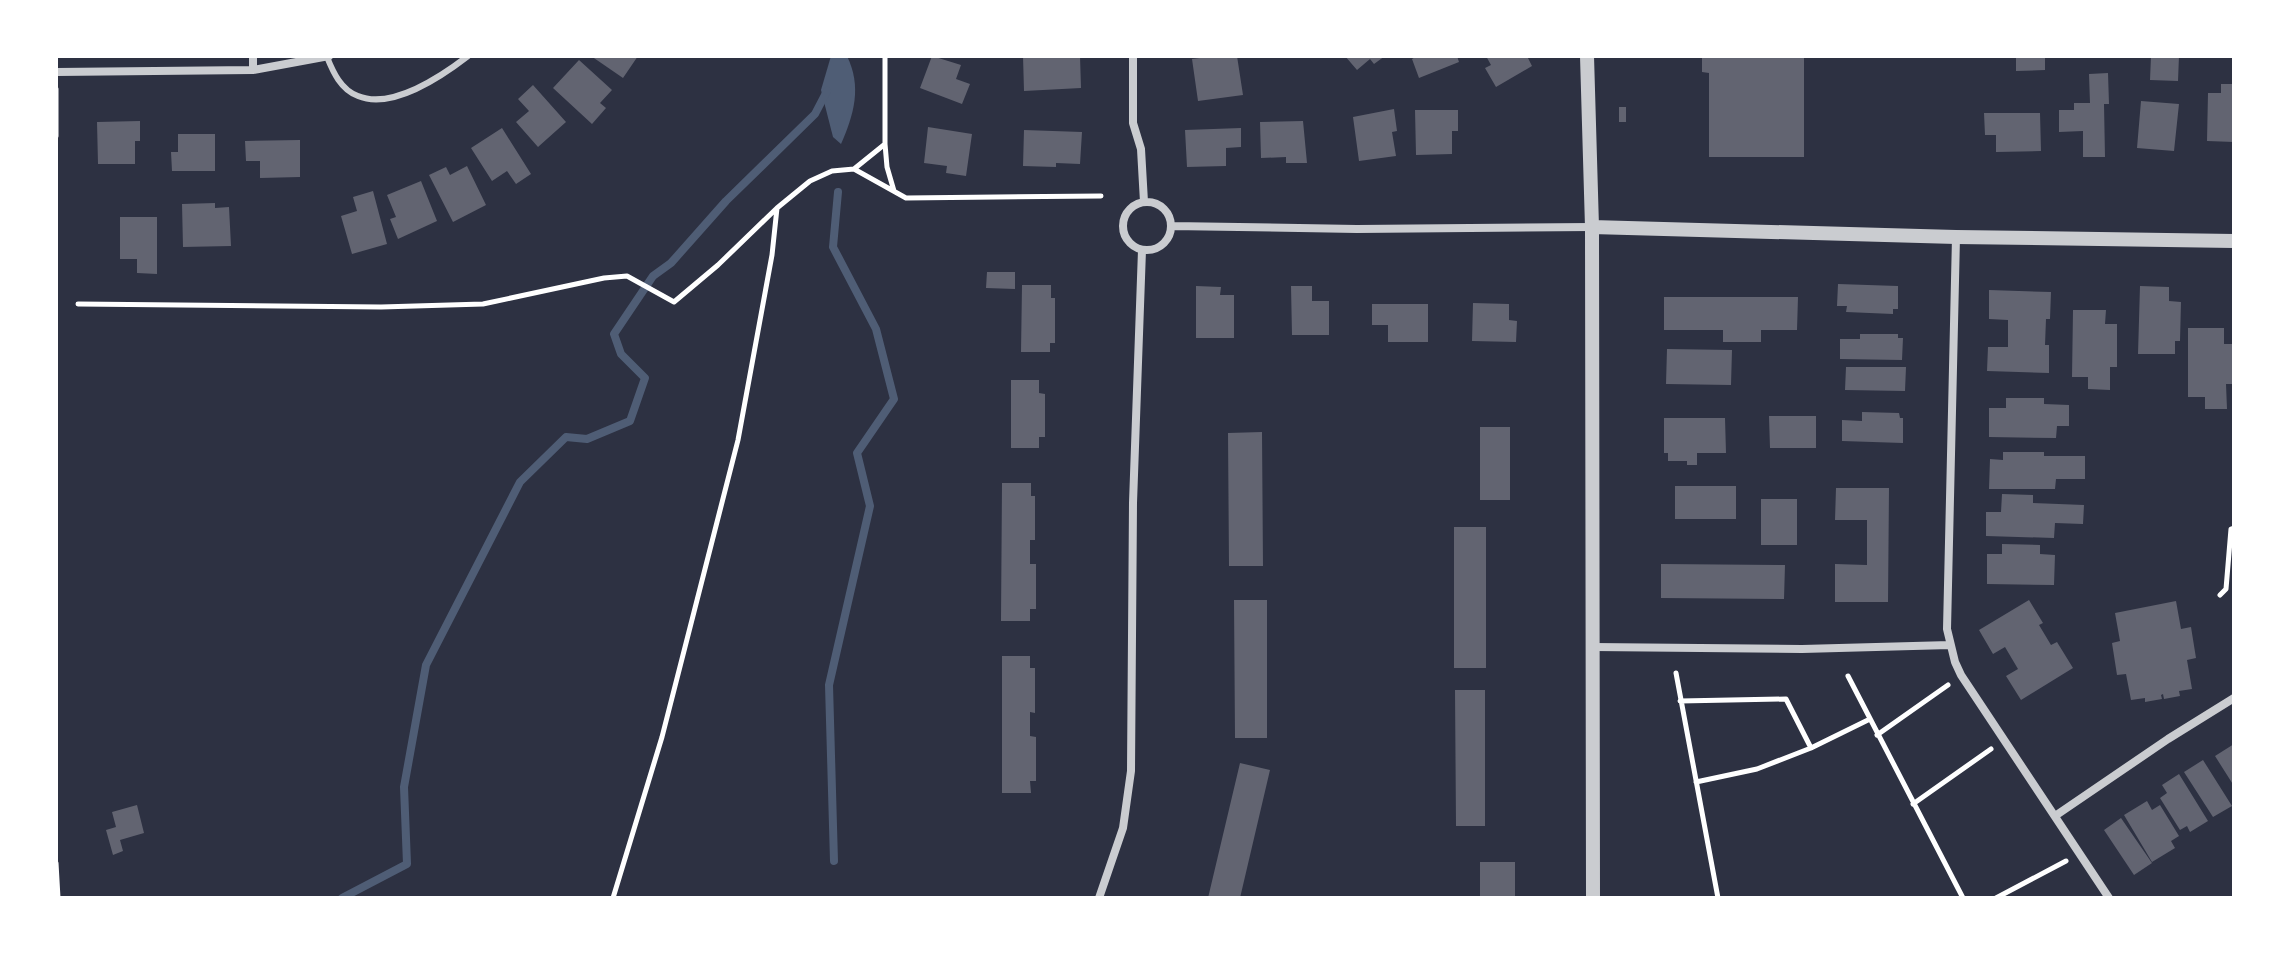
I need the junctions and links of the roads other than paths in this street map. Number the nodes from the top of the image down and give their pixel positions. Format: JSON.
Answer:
{"nodes":[{"id":1,"x":253,"y":56,"type":"edge"},
{"id":2,"x":328,"y":56,"type":"edge"},
{"id":3,"x":468,"y":56,"type":"edge"},
{"id":4,"x":1133,"y":56,"type":"edge"},
{"id":5,"x":1587,"y":56,"type":"edge"},
{"id":6,"x":253,"y":70,"type":"junction"},
{"id":7,"x":56,"y":72,"type":"edge"},
{"id":8,"x":1144,"y":202,"type":"junction"},
{"id":9,"x":1172,"y":226,"type":"junction"},
{"id":10,"x":1592,"y":227,"type":"junction"},
{"id":11,"x":1956,"y":237,"type":"junction"},
{"id":12,"x":2234,"y":241,"type":"edge"},
{"id":13,"x":1142,"y":250,"type":"junction"},
{"id":14,"x":1950,"y":645,"type":"junction"},
{"id":15,"x":1593,"y":647,"type":"junction"},
{"id":16,"x":2234,"y":698,"type":"edge"},
{"id":17,"x":2055,"y":816,"type":"junction"},
{"id":18,"x":1099,"y":898,"type":"edge"},
{"id":19,"x":1593,"y":898,"type":"edge"},
{"id":20,"x":2109,"y":898,"type":"edge"}],
"edges":[{"from":1,"to":6,"type":"street"},
{"from":2,"to":3,"type":"lane"},
{"from":2,"to":6,"type":"street"},
{"from":4,"to":8,"type":"street"},
{"from":5,"to":10,"type":"street"},
{"from":6,"to":7,"type":"street"},
{"from":8,"to":9,"type":"street"},
{"from":8,"to":13,"type":"street"},
{"from":9,"to":10,"type":"street"},
{"from":9,"to":13,"type":"street"},
{"from":10,"to":11,"type":"street"},
{"from":10,"to":15,"type":"street"},
{"from":11,"to":12,"type":"street"},
{"from":11,"to":14,"type":"street"},
{"from":13,"to":18,"type":"street"},
{"from":14,"to":15,"type":"street"},
{"from":14,"to":17,"type":"street"},
{"from":15,"to":19,"type":"street"},
{"from":16,"to":17,"type":"street"},
{"from":17,"to":20,"type":"street"}]}
